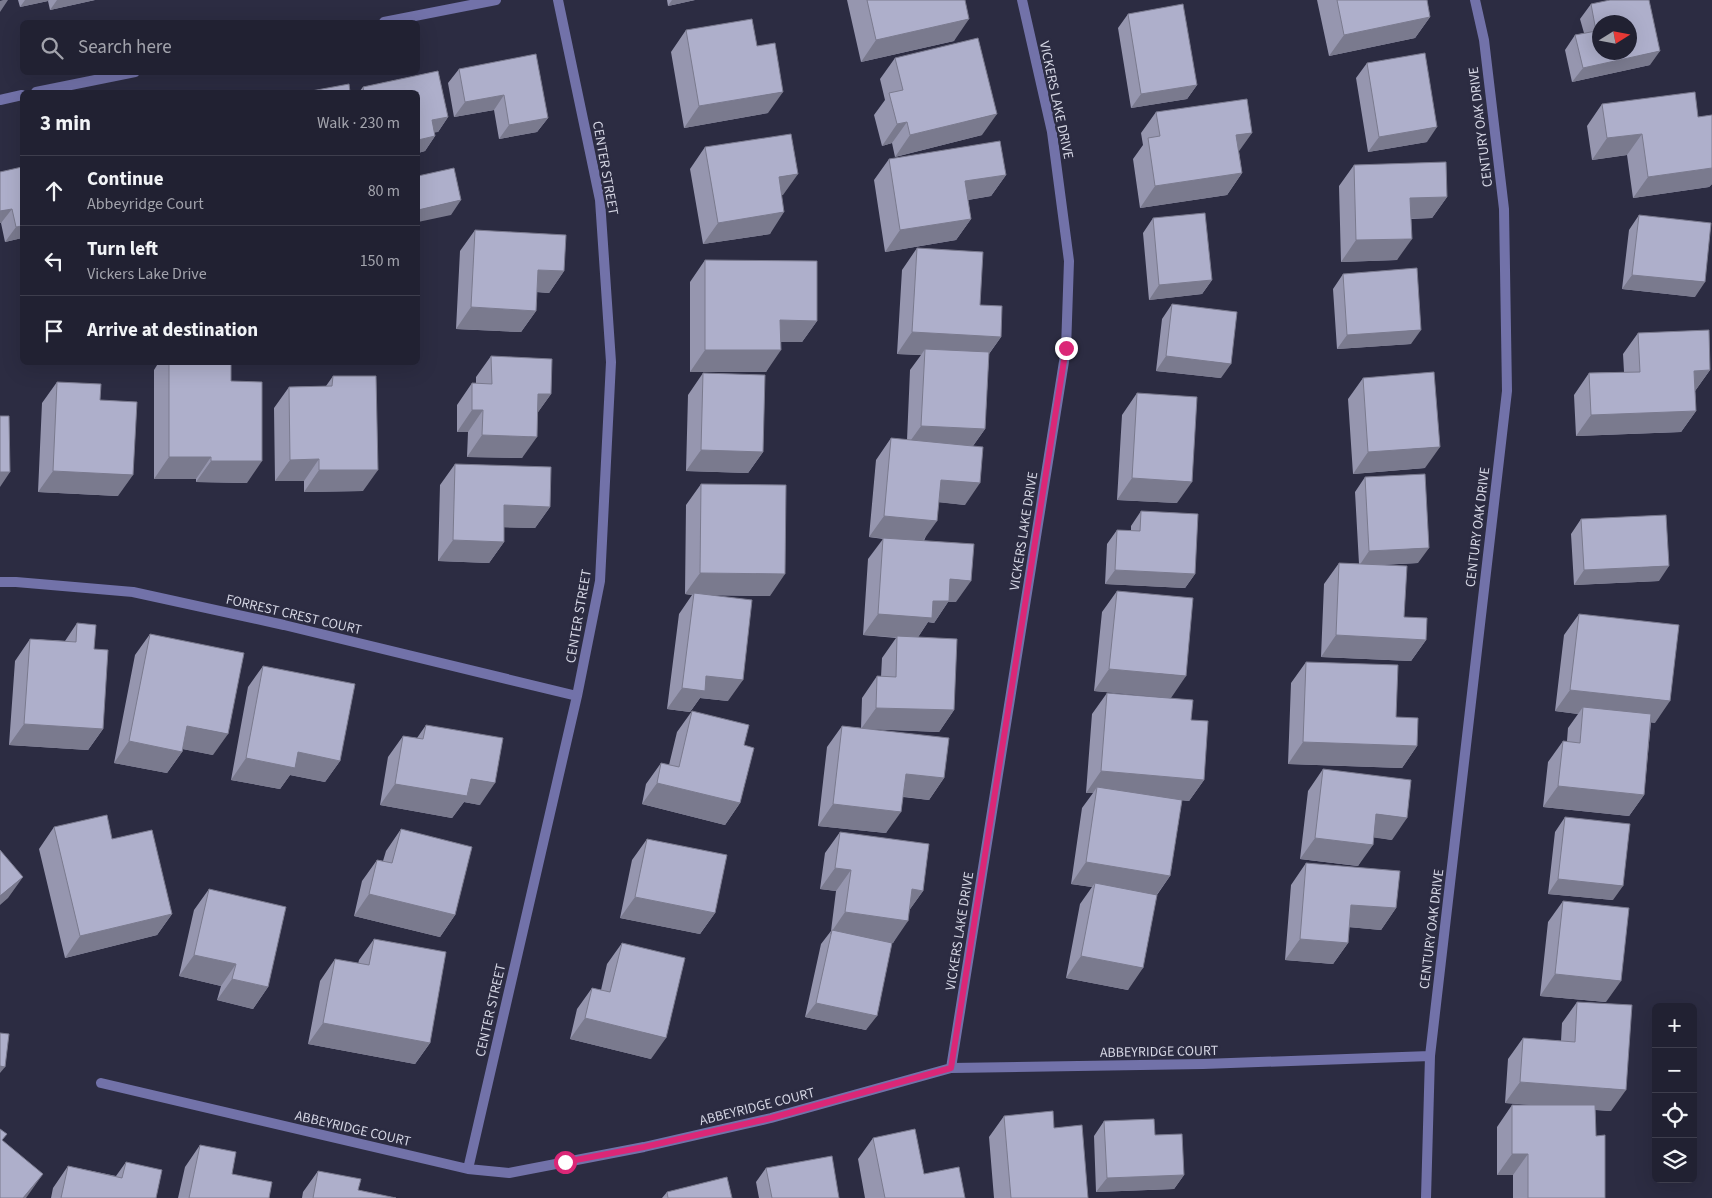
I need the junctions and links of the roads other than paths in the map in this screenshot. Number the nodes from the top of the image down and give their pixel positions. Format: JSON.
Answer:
{"nodes":[{"id":1,"x":496,"y":0,"type":"edge"},
{"id":2,"x":558,"y":0,"type":"edge"},
{"id":3,"x":1022,"y":0,"type":"edge"},
{"id":4,"x":1475,"y":0,"type":"edge"},
{"id":5,"x":394,"y":20,"type":"edge"},
{"id":6,"x":120,"y":75,"type":"edge"},
{"id":7,"x":46,"y":90,"type":"edge"},
{"id":8,"x":20,"y":95,"type":"edge"},
{"id":9,"x":0,"y":100,"type":"edge"},
{"id":10,"x":0,"y":582,"type":"edge"},
{"id":11,"x":578,"y":696,"type":"junction"},
{"id":12,"x":1430,"y":1056,"type":"junction"},
{"id":13,"x":951,"y":1068,"type":"junction"},
{"id":14,"x":101,"y":1083,"type":"dead end"},
{"id":15,"x":468,"y":1169,"type":"junction"},
{"id":16,"x":1426,"y":1198,"type":"edge"}],
"edges":[{"from":1,"to":5,"type":"street"},
{"from":2,"to":11,"type":"street","name":"CENTER STREET"},
{"from":3,"to":13,"type":"street","name":"VICKERS LAKE DRIVE"},
{"from":4,"to":12,"type":"street","name":"CENTURY OAK DRIVE"},
{"from":6,"to":7,"type":"street"},
{"from":8,"to":9,"type":"street"},
{"from":10,"to":11,"type":"street","name":"FORREST CREST COURT"},
{"from":11,"to":15,"type":"street","name":"CENTER STREET"},
{"from":12,"to":13,"type":"street","name":"ABBEYRIDGE COURT"},
{"from":12,"to":16,"type":"street","name":"CENTURY OAK DRIVE"},
{"from":13,"to":15,"type":"street","name":"ABBEYRIDGE COURT"},
{"from":14,"to":15,"type":"street","name":"ABBEYRIDGE COURT"}]}
